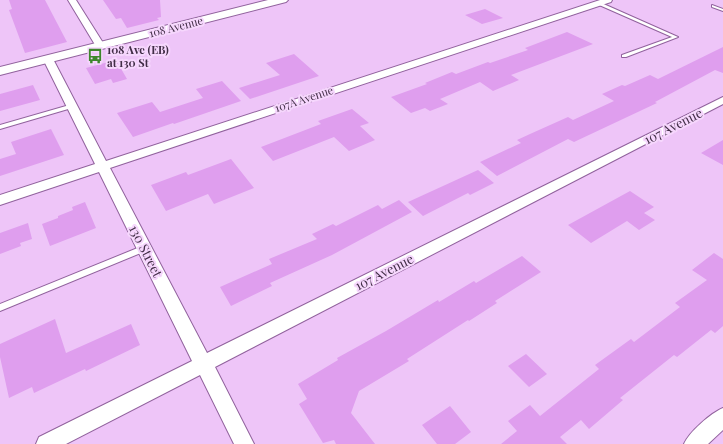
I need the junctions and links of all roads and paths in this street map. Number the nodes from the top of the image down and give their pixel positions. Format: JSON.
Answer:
{"nodes":[{"id":1,"x":72,"y":0,"type":"edge"},
{"id":2,"x":282,"y":0,"type":"edge"},
{"id":3,"x":266,"y":2,"type":"edge"},
{"id":4,"x":603,"y":2,"type":"edge"},
{"id":5,"x":713,"y":6,"type":"dead end"},
{"id":6,"x":723,"y":10,"type":"edge"},
{"id":7,"x":100,"y":46,"type":"junction"},
{"id":8,"x":624,"y":56,"type":"dead end"},
{"id":9,"x":48,"y":59,"type":"junction"},
{"id":10,"x":0,"y":71,"type":"edge"},
{"id":11,"x":723,"y":100,"type":"edge"},
{"id":12,"x":72,"y":106,"type":"junction"},
{"id":13,"x":0,"y":127,"type":"edge"},
{"id":14,"x":103,"y":165,"type":"junction"},
{"id":15,"x":0,"y":200,"type":"edge"},
{"id":16,"x":145,"y":248,"type":"junction"},
{"id":17,"x":0,"y":308,"type":"edge"},
{"id":18,"x":204,"y":364,"type":"junction"},
{"id":19,"x":723,"y":417,"type":"edge"},
{"id":20,"x":46,"y":444,"type":"edge"},
{"id":21,"x":244,"y":444,"type":"edge"},
{"id":22,"x":694,"y":444,"type":"edge"}],
"edges":[{"from":1,"to":7,"type":"street"},
{"from":2,"to":3,"type":"main road","name":"108 Avenue"},
{"from":3,"to":7,"type":"main road","name":"108 Avenue"},
{"from":4,"to":8,"type":"lane"},
{"from":4,"to":14,"type":"street","name":"107A Avenue"},
{"from":5,"to":6,"type":"lane"},
{"from":7,"to":9,"type":"main road","name":"108 Avenue"},
{"from":9,"to":10,"type":"main road","name":"108 Avenue"},
{"from":9,"to":12,"type":"street","name":"130 Street"},
{"from":11,"to":18,"type":"street","name":"107 Avenue"},
{"from":12,"to":13,"type":"lane"},
{"from":12,"to":14,"type":"street","name":"130 Street"},
{"from":14,"to":15,"type":"street","name":"107A Avenue"},
{"from":14,"to":16,"type":"street","name":"130 Street"},
{"from":16,"to":17,"type":"lane"},
{"from":16,"to":18,"type":"street","name":"130 Street"},
{"from":18,"to":20,"type":"street","name":"107 Avenue"},
{"from":18,"to":21,"type":"street","name":"130 Street"},
{"from":19,"to":22,"type":"street"}]}
